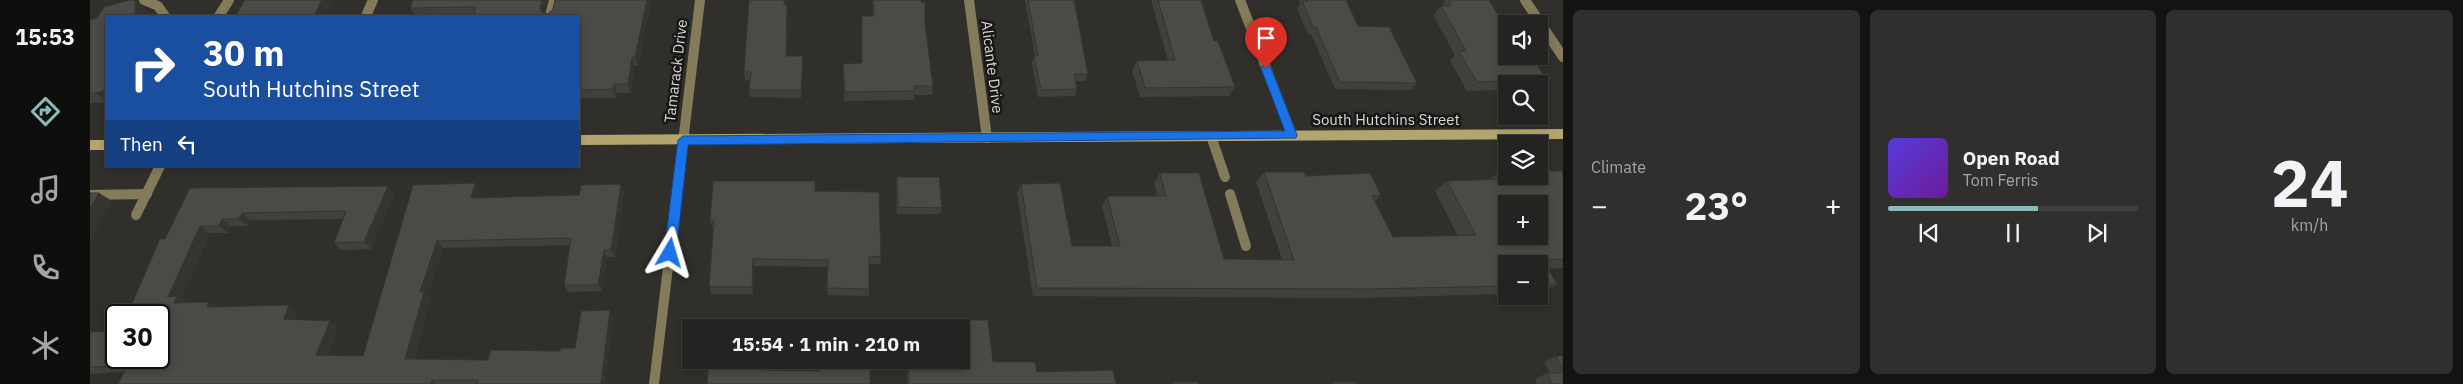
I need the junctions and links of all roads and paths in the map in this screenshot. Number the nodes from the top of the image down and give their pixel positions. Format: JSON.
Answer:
{"nodes":[{"id":1,"x":144,"y":0,"type":"edge"},
{"id":2,"x":229,"y":0,"type":"edge"},
{"id":3,"x":373,"y":0,"type":"edge"},
{"id":4,"x":554,"y":0,"type":"edge"},
{"id":5,"x":700,"y":0,"type":"edge"},
{"id":6,"x":969,"y":0,"type":"edge"},
{"id":7,"x":1240,"y":0,"type":"edge"},
{"id":8,"x":1525,"y":0,"type":"edge"},
{"id":9,"x":164,"y":15,"type":"edge"},
{"id":10,"x":221,"y":15,"type":"edge"},
{"id":11,"x":366,"y":15,"type":"edge"},
{"id":12,"x":550,"y":15,"type":"edge"},
{"id":13,"x":1563,"y":57,"type":"edge"},
{"id":14,"x":1563,"y":134,"type":"edge"},
{"id":15,"x":1292,"y":135,"type":"junction"},
{"id":16,"x":1211,"y":136,"type":"junction"},
{"id":17,"x":988,"y":138,"type":"junction"},
{"id":18,"x":580,"y":140,"type":"edge"},
{"id":19,"x":683,"y":140,"type":"junction"},
{"id":20,"x":90,"y":145,"type":"edge"},
{"id":21,"x":105,"y":145,"type":"edge"},
{"id":22,"x":160,"y":167,"type":"edge"},
{"id":23,"x":1225,"y":177,"type":"dead end"},
{"id":24,"x":147,"y":194,"type":"junction"},
{"id":25,"x":1230,"y":194,"type":"dead end"},
{"id":26,"x":90,"y":195,"type":"edge"},
{"id":27,"x":136,"y":215,"type":"dead end"},
{"id":28,"x":1246,"y":246,"type":"dead end"},
{"id":29,"x":654,"y":384,"type":"edge"}],
"edges":[{"from":1,"to":9,"type":"street"},
{"from":2,"to":10,"type":"street"},
{"from":3,"to":11,"type":"street"},
{"from":4,"to":12,"type":"street"},
{"from":5,"to":19,"type":"street","name":"Tamarack Drive"},
{"from":6,"to":17,"type":"street","name":"Alicante Drive"},
{"from":7,"to":15,"type":"street"},
{"from":8,"to":13,"type":"street"},
{"from":14,"to":15,"type":"main road","name":"South Hutchins Street"},
{"from":15,"to":16,"type":"main road","name":"South Hutchins Street"},
{"from":16,"to":17,"type":"main road","name":"South Hutchins Street"},
{"from":16,"to":23,"type":"street"},
{"from":17,"to":19,"type":"main road","name":"South Hutchins Street"},
{"from":18,"to":19,"type":"main road","name":"South Hutchins Street"},
{"from":19,"to":29,"type":"street","name":"Tamarack Drive"},
{"from":20,"to":21,"type":"main road"},
{"from":22,"to":24,"type":"street"},
{"from":24,"to":26,"type":"street"},
{"from":24,"to":27,"type":"street"},
{"from":25,"to":28,"type":"street"}]}
